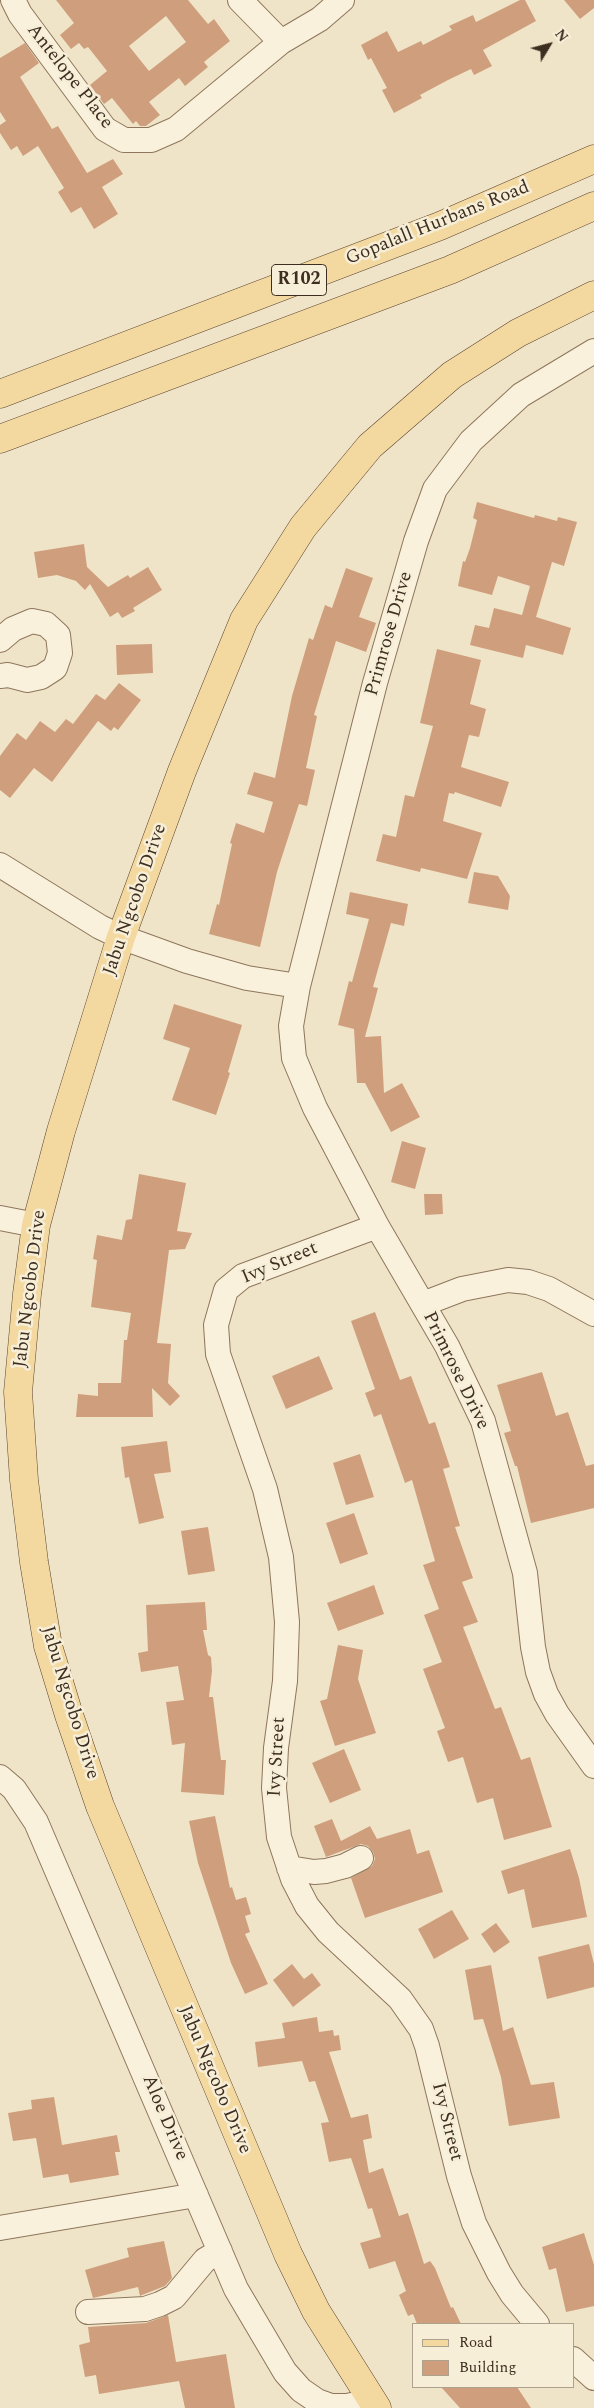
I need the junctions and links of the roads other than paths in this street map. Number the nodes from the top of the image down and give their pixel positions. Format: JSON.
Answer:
{"nodes":[{"id":1,"x":13,"y":0,"type":"edge"},
{"id":2,"x":240,"y":0,"type":"edge"},
{"id":3,"x":342,"y":0,"type":"edge"},
{"id":4,"x":281,"y":42,"type":"junction"},
{"id":5,"x":594,"y":159,"type":"edge"},
{"id":6,"x":594,"y":206,"type":"edge"},
{"id":7,"x":594,"y":295,"type":"edge"},
{"id":8,"x":594,"y":351,"type":"edge"},
{"id":9,"x":0,"y":394,"type":"edge"},
{"id":10,"x":0,"y":439,"type":"edge"},
{"id":11,"x":0,"y":640,"type":"edge"},
{"id":12,"x":0,"y":676,"type":"edge"},
{"id":13,"x":0,"y":865,"type":"edge"},
{"id":14,"x":122,"y":937,"type":"junction"},
{"id":15,"x":298,"y":986,"type":"junction"},
{"id":16,"x":0,"y":1218,"type":"edge"},
{"id":17,"x":36,"y":1226,"type":"junction"},
{"id":18,"x":377,"y":1226,"type":"junction"},
{"id":19,"x":423,"y":1304,"type":"junction"},
{"id":20,"x":594,"y":1314,"type":"edge"},
{"id":21,"x":594,"y":1766,"type":"edge"},
{"id":22,"x":0,"y":1777,"type":"edge"},
{"id":23,"x":361,"y":1858,"type":"dead end"},
{"id":24,"x":289,"y":1868,"type":"junction"},
{"id":25,"x":196,"y":2195,"type":"junction"},
{"id":26,"x":0,"y":2228,"type":"edge"},
{"id":27,"x":220,"y":2251,"type":"junction"},
{"id":28,"x":88,"y":2312,"type":"dead end"},
{"id":29,"x":536,"y":2323,"type":"edge"},
{"id":30,"x":574,"y":2360,"type":"edge"},
{"id":31,"x":594,"y":2378,"type":"edge"},
{"id":32,"x":374,"y":2404,"type":"edge"}],
"edges":[{"from":1,"to":4,"type":"street","name":"Antelope Place"},
{"from":2,"to":4,"type":"street"},
{"from":3,"to":4,"type":"street","name":"Antelope Place"},
{"from":5,"to":9,"type":"main road","name":"Gopalall Hurbans Road","number":"R102"},
{"from":6,"to":10,"type":"main road","number":"R102"},
{"from":7,"to":14,"type":"main road","name":"Jabu Ngcobo Drive"},
{"from":8,"to":15,"type":"street","name":"Primrose Drive"},
{"from":11,"to":12,"type":"street"},
{"from":13,"to":14,"type":"street"},
{"from":14,"to":15,"type":"street"},
{"from":14,"to":17,"type":"main road","name":"Jabu Ngcobo Drive"},
{"from":15,"to":18,"type":"street","name":"Primrose Drive"},
{"from":16,"to":17,"type":"street"},
{"from":17,"to":32,"type":"main road","name":"Jabu Ngcobo Drive"},
{"from":18,"to":19,"type":"street","name":"Primrose Drive"},
{"from":18,"to":24,"type":"street","name":"Ivy Street"},
{"from":19,"to":20,"type":"street"},
{"from":19,"to":21,"type":"street","name":"Primrose Drive"},
{"from":22,"to":25,"type":"street","name":"Aloe Drive"},
{"from":23,"to":24,"type":"street"},
{"from":24,"to":29,"type":"street","name":"Ivy Street"},
{"from":25,"to":26,"type":"street"},
{"from":25,"to":27,"type":"street","name":"Aloe Drive"},
{"from":27,"to":28,"type":"street"},
{"from":27,"to":32,"type":"street","name":"Aloe Drive"},
{"from":30,"to":31,"type":"street"}]}
